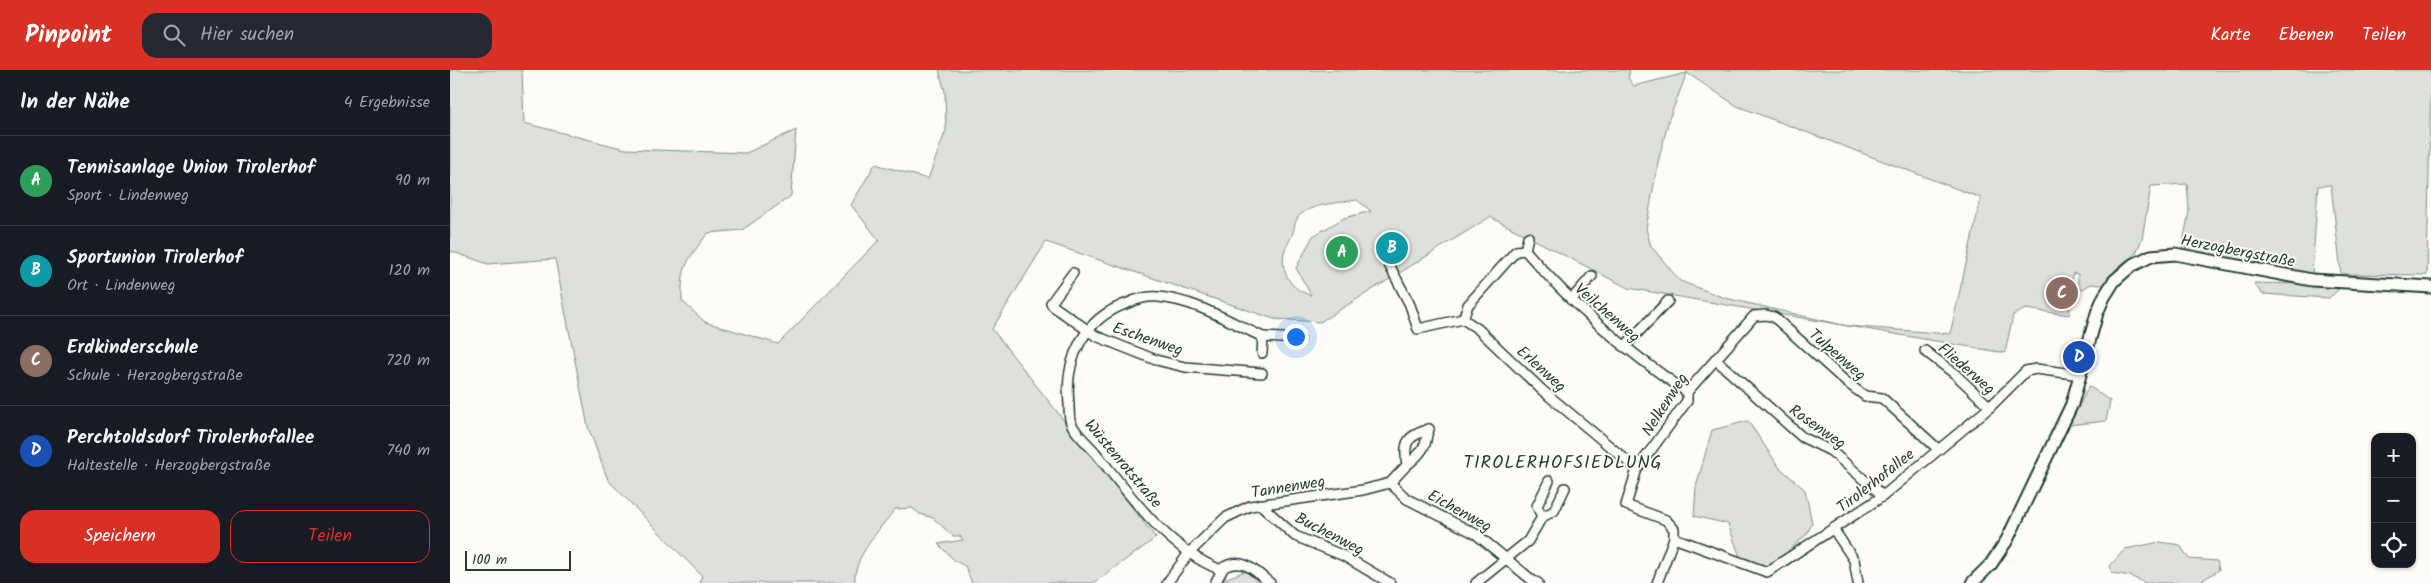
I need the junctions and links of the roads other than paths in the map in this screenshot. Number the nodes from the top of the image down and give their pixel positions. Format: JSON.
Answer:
{"nodes":[{"id":1,"x":1528,"y":237,"type":"dead end"},
{"id":2,"x":1520,"y":250,"type":"junction"},
{"id":3,"x":1383,"y":253,"type":"dead end"},
{"id":4,"x":1073,"y":273,"type":"dead end"},
{"id":5,"x":1592,"y":276,"type":"dead end"},
{"id":6,"x":2431,"y":287,"type":"edge"},
{"id":7,"x":1571,"y":300,"type":"junction"},
{"id":8,"x":1668,"y":301,"type":"dead end"},
{"id":9,"x":1766,"y":314,"type":"joint"},
{"id":10,"x":1463,"y":319,"type":"junction"},
{"id":11,"x":1086,"y":330,"type":"junction"},
{"id":12,"x":1263,"y":337,"type":"junction"},
{"id":13,"x":1300,"y":339,"type":"dead end"},
{"id":14,"x":1624,"y":347,"type":"junction"},
{"id":15,"x":1925,"y":352,"type":"dead end"},
{"id":16,"x":1262,"y":354,"type":"dead end"},
{"id":17,"x":1715,"y":359,"type":"junction"},
{"id":18,"x":1262,"y":373,"type":"dead end"},
{"id":19,"x":2081,"y":375,"type":"junction"},
{"id":20,"x":1687,"y":392,"type":"junction"},
{"id":21,"x":1990,"y":407,"type":"junction"},
{"id":22,"x":1938,"y":449,"type":"junction"},
{"id":23,"x":1406,"y":465,"type":"dead end"},
{"id":24,"x":1637,"y":468,"type":"junction"},
{"id":25,"x":1549,"y":481,"type":"dead end"},
{"id":26,"x":1390,"y":483,"type":"junction"},
{"id":27,"x":1565,"y":488,"type":"dead end"},
{"id":28,"x":1883,"y":496,"type":"junction"},
{"id":29,"x":1260,"y":504,"type":"junction"},
{"id":30,"x":1542,"y":517,"type":"junction"},
{"id":31,"x":1834,"y":530,"type":"junction"},
{"id":32,"x":1674,"y":538,"type":"junction"},
{"id":33,"x":1189,"y":553,"type":"junction"},
{"id":34,"x":1506,"y":558,"type":"junction"},
{"id":35,"x":1221,"y":570,"type":"junction"},
{"id":36,"x":1166,"y":583,"type":"edge"},
{"id":37,"x":1215,"y":583,"type":"edge"},
{"id":38,"x":1270,"y":583,"type":"edge"},
{"id":39,"x":1390,"y":583,"type":"edge"},
{"id":40,"x":1476,"y":583,"type":"edge"},
{"id":41,"x":1538,"y":583,"type":"edge"},
{"id":42,"x":1657,"y":583,"type":"edge"},
{"id":43,"x":1858,"y":583,"type":"edge"},
{"id":44,"x":1972,"y":583,"type":"edge"}],
"edges":[{"from":1,"to":2,"type":"street"},
{"from":2,"to":7,"type":"street","name":"Veilchenweg"},
{"from":2,"to":10,"type":"street"},
{"from":3,"to":10,"type":"street"},
{"from":4,"to":11,"type":"street","name":"Eschenweg"},
{"from":5,"to":7,"type":"street"},
{"from":6,"to":19,"type":"main road","name":"Herzogbergstraße"},
{"from":7,"to":14,"type":"street","name":"Veilchenweg"},
{"from":8,"to":14,"type":"street"},
{"from":9,"to":17,"type":"street","name":"Nelkenweg"},
{"from":9,"to":22,"type":"street","name":"Tulpenweg"},
{"from":10,"to":24,"type":"street","name":"Erlenweg"},
{"from":11,"to":12,"type":"street","name":"Wüstenrotstraße"},
{"from":11,"to":18,"type":"street","name":"Eschenweg"},
{"from":11,"to":33,"type":"street","name":"Wüstenrotstraße"},
{"from":12,"to":13,"type":"street","name":"Wüstenrotstraße"},
{"from":12,"to":16,"type":"street"},
{"from":14,"to":20,"type":"street","name":"Veilchenweg"},
{"from":15,"to":21,"type":"street","name":"Fliederweg"},
{"from":17,"to":20,"type":"street","name":"Nelkenweg"},
{"from":17,"to":28,"type":"street","name":"Rosenweg"},
{"from":19,"to":21,"type":"street","name":"Tirolerhofallee"},
{"from":19,"to":44,"type":"main road","name":"Herzogbergstraße"},
{"from":20,"to":24,"type":"street","name":"Nelkenweg"},
{"from":21,"to":22,"type":"street","name":"Tirolerhofallee"},
{"from":22,"to":28,"type":"street","name":"Tirolerhofallee"},
{"from":23,"to":26,"type":"street"},
{"from":24,"to":32,"type":"street","name":"Nelkenweg"},
{"from":25,"to":30,"type":"street"},
{"from":26,"to":29,"type":"street","name":"Tannenweg"},
{"from":26,"to":34,"type":"street","name":"Eichenweg"},
{"from":27,"to":30,"type":"street"},
{"from":28,"to":31,"type":"street","name":"Tirolerhofallee"},
{"from":29,"to":33,"type":"street","name":"Tannenweg"},
{"from":29,"to":39,"type":"street","name":"Buchenweg"},
{"from":30,"to":34,"type":"street"},
{"from":31,"to":32,"type":"street","name":"Tirolerhofallee"},
{"from":31,"to":43,"type":"street"},
{"from":32,"to":42,"type":"street"},
{"from":33,"to":35,"type":"street","name":"Wüstenrotstraße"},
{"from":33,"to":36,"type":"street","name":"Tannenweg"},
{"from":34,"to":40,"type":"street"},
{"from":34,"to":41,"type":"street","name":"Eichenweg"},
{"from":35,"to":37,"type":"street"},
{"from":35,"to":38,"type":"street"}]}
